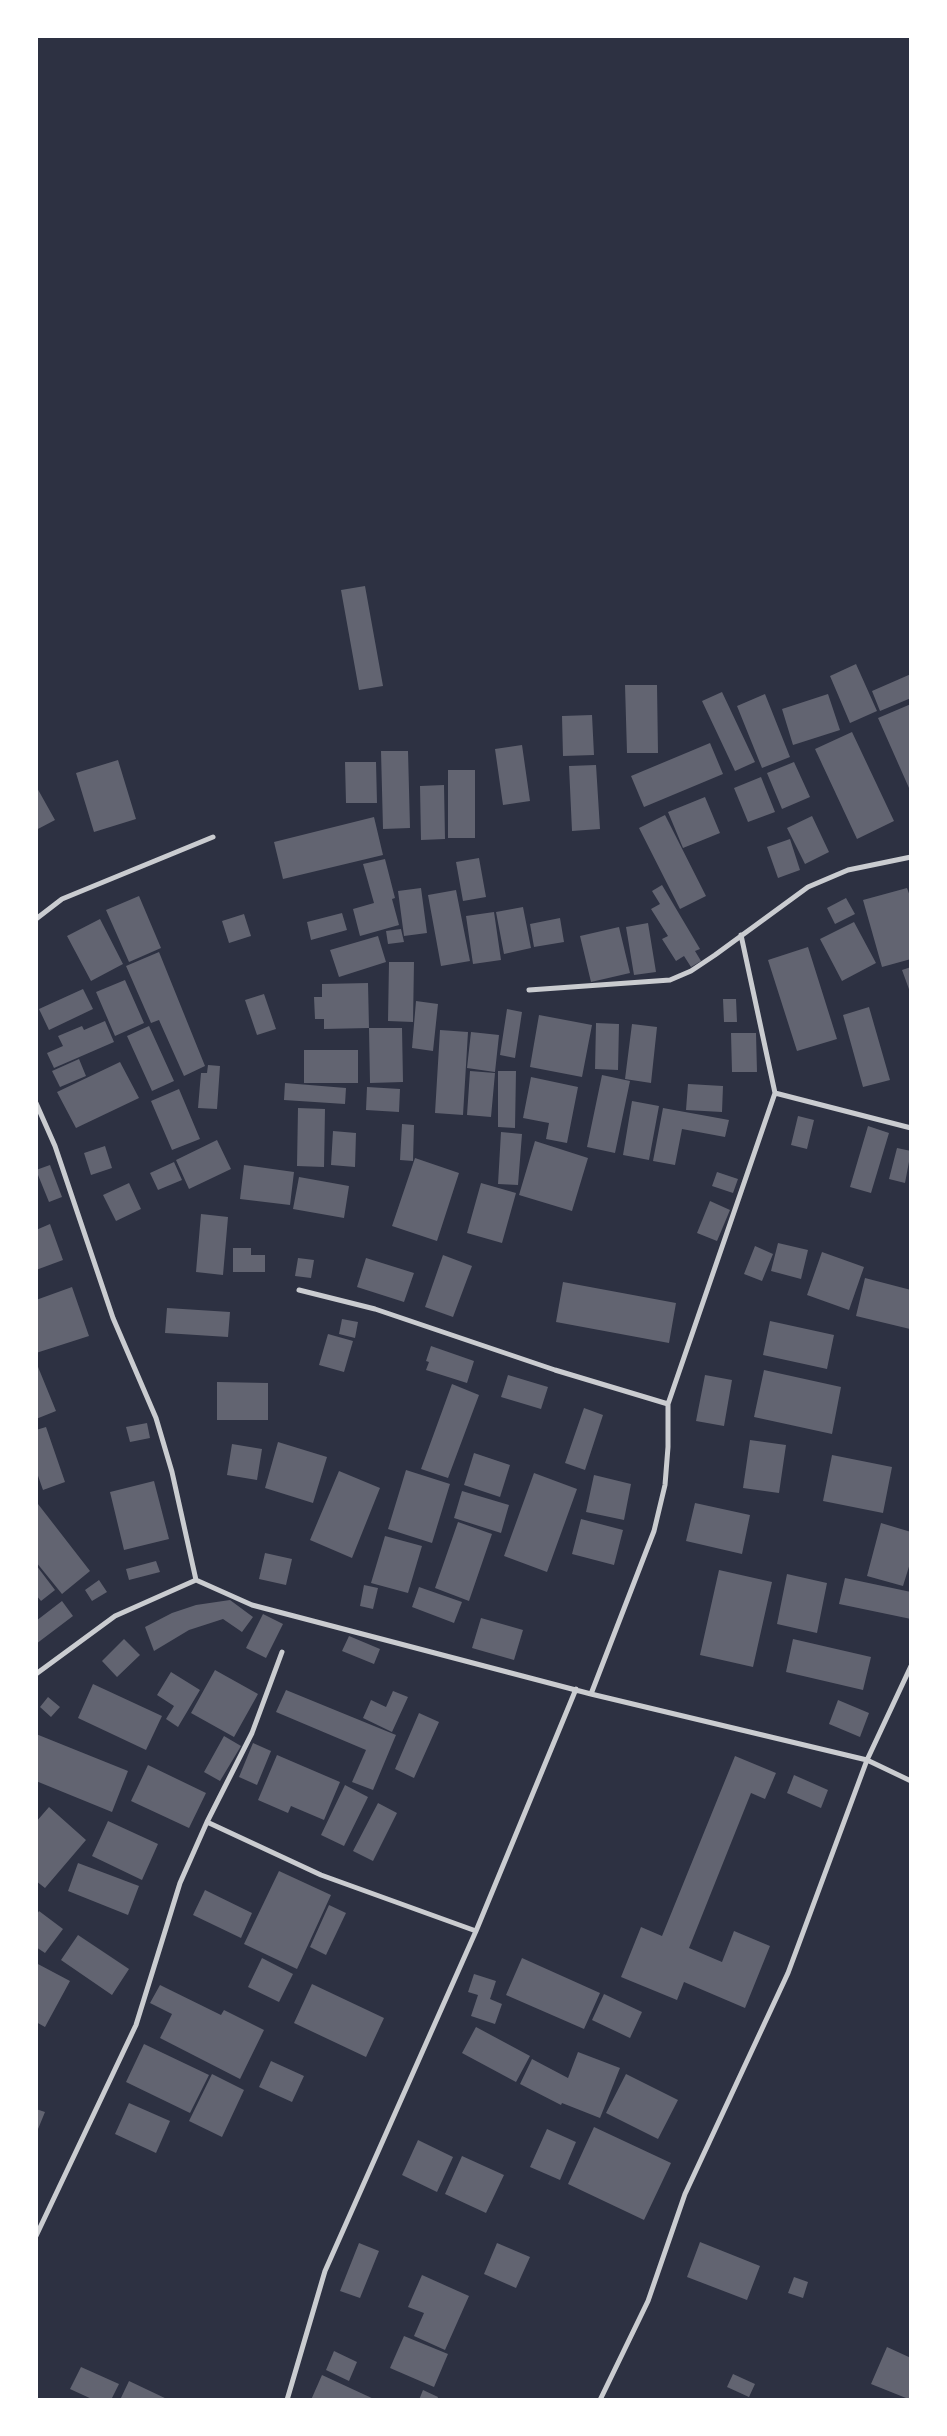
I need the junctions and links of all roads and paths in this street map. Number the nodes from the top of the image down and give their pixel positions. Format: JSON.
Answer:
{"nodes":[{"id":1,"x":213,"y":837,"type":"dead end"},
{"id":2,"x":911,"y":857,"type":"edge"},
{"id":3,"x":36,"y":919,"type":"edge"},
{"id":4,"x":741,"y":935,"type":"junction"},
{"id":5,"x":529,"y":990,"type":"dead end"},
{"id":6,"x":775,"y":1093,"type":"junction"},
{"id":7,"x":36,"y":1103,"type":"edge"},
{"id":8,"x":911,"y":1128,"type":"edge"},
{"id":9,"x":298,"y":1290,"type":"dead end"},
{"id":10,"x":668,"y":1404,"type":"junction"},
{"id":11,"x":196,"y":1580,"type":"junction"},
{"id":12,"x":282,"y":1652,"type":"dead end"},
{"id":13,"x":911,"y":1666,"type":"edge"},
{"id":14,"x":36,"y":1674,"type":"edge"},
{"id":15,"x":576,"y":1689,"type":"junction"},
{"id":16,"x":591,"y":1694,"type":"junction"},
{"id":17,"x":867,"y":1760,"type":"junction"},
{"id":18,"x":911,"y":1781,"type":"edge"},
{"id":19,"x":208,"y":1822,"type":"junction"},
{"id":20,"x":476,"y":1931,"type":"junction"},
{"id":21,"x":36,"y":2236,"type":"edge"},
{"id":22,"x":287,"y":2400,"type":"edge"},
{"id":23,"x":600,"y":2400,"type":"edge"}],
"edges":[{"from":1,"to":3,"type":"street"},
{"from":2,"to":4,"type":"street"},
{"from":4,"to":5,"type":"street"},
{"from":4,"to":6,"type":"street"},
{"from":6,"to":8,"type":"street"},
{"from":6,"to":10,"type":"street"},
{"from":7,"to":11,"type":"street"},
{"from":9,"to":10,"type":"street"},
{"from":10,"to":16,"type":"street"},
{"from":11,"to":14,"type":"street"},
{"from":11,"to":15,"type":"street"},
{"from":12,"to":19,"type":"street"},
{"from":13,"to":17,"type":"street"},
{"from":15,"to":16,"type":"street"},
{"from":15,"to":20,"type":"street"},
{"from":16,"to":17,"type":"street"},
{"from":17,"to":18,"type":"street"},
{"from":17,"to":23,"type":"street"},
{"from":19,"to":20,"type":"street"},
{"from":19,"to":21,"type":"street"},
{"from":20,"to":22,"type":"street"}]}
